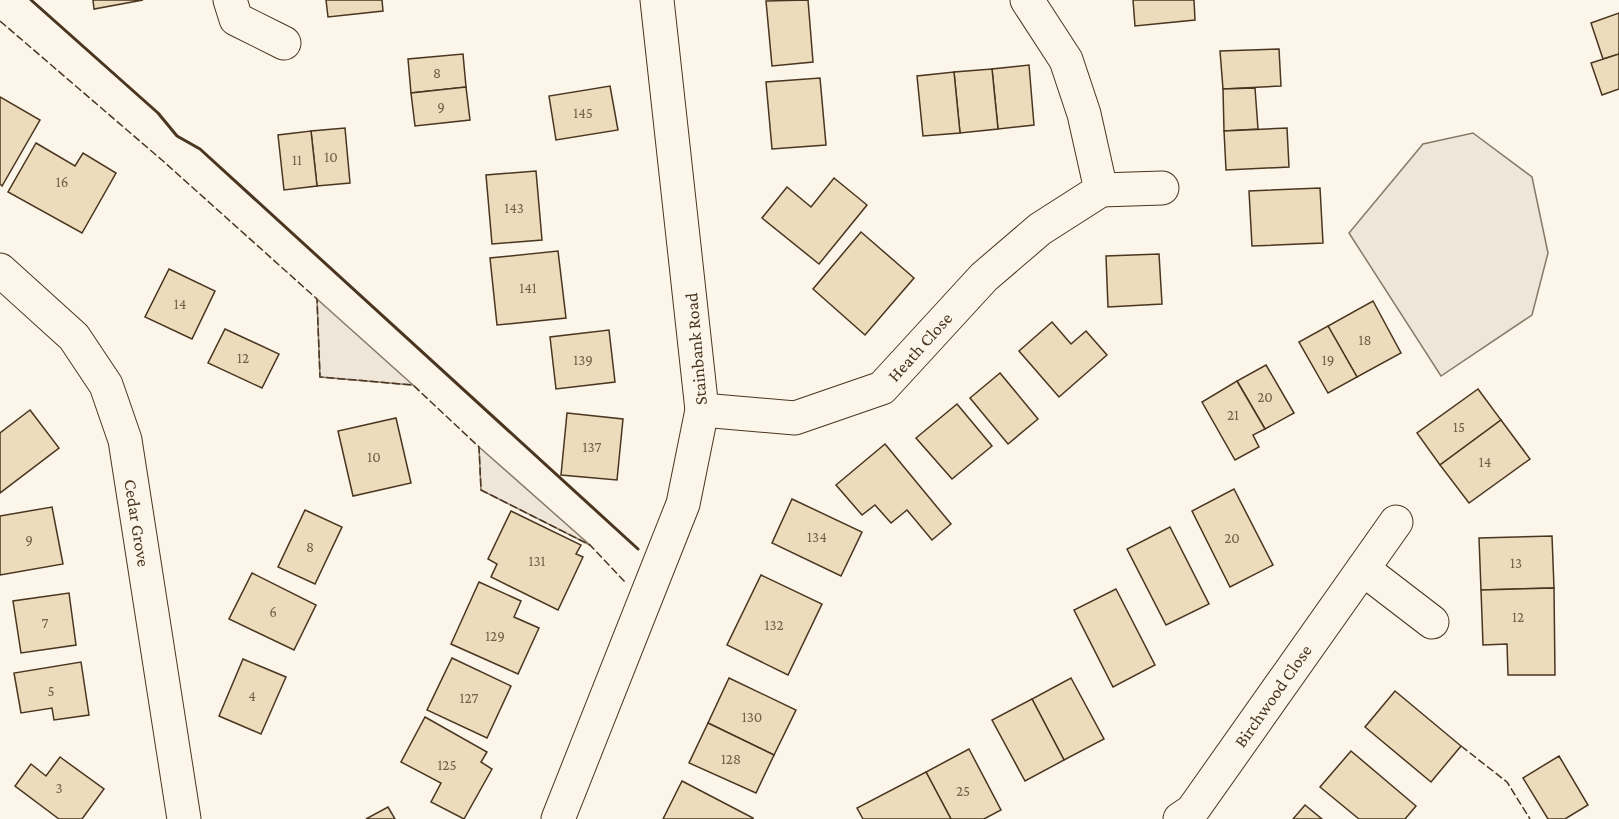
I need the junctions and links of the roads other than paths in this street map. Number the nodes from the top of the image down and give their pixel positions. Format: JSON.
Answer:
{"nodes":[{"id":1,"x":230,"y":0,"type":"edge"},
{"id":2,"x":657,"y":0,"type":"edge"},
{"id":3,"x":1027,"y":0,"type":"edge"},
{"id":4,"x":284,"y":43,"type":"dead end"},
{"id":5,"x":1161,"y":188,"type":"dead end"},
{"id":6,"x":1101,"y":190,"type":"junction"},
{"id":7,"x":0,"y":270,"type":"edge"},
{"id":8,"x":702,"y":410,"type":"junction"},
{"id":9,"x":1396,"y":522,"type":"dead end"},
{"id":10,"x":1363,"y":569,"type":"junction"},
{"id":11,"x":1432,"y":622,"type":"dead end"},
{"id":12,"x":184,"y":819,"type":"edge"},
{"id":13,"x":558,"y":819,"type":"edge"},
{"id":14,"x":1180,"y":819,"type":"edge"}],
"edges":[{"from":1,"to":4,"type":"street"},
{"from":2,"to":8,"type":"street","name":"Stainbank Road"},
{"from":3,"to":6,"type":"street"},
{"from":5,"to":6,"type":"street"},
{"from":6,"to":8,"type":"street","name":"Heath Close"},
{"from":7,"to":12,"type":"street","name":"Cedar Grove"},
{"from":8,"to":13,"type":"street","name":"Stainbank Road"},
{"from":9,"to":10,"type":"street","name":"Birchwood Close"},
{"from":10,"to":11,"type":"street"},
{"from":10,"to":14,"type":"street","name":"Birchwood Close"}]}
